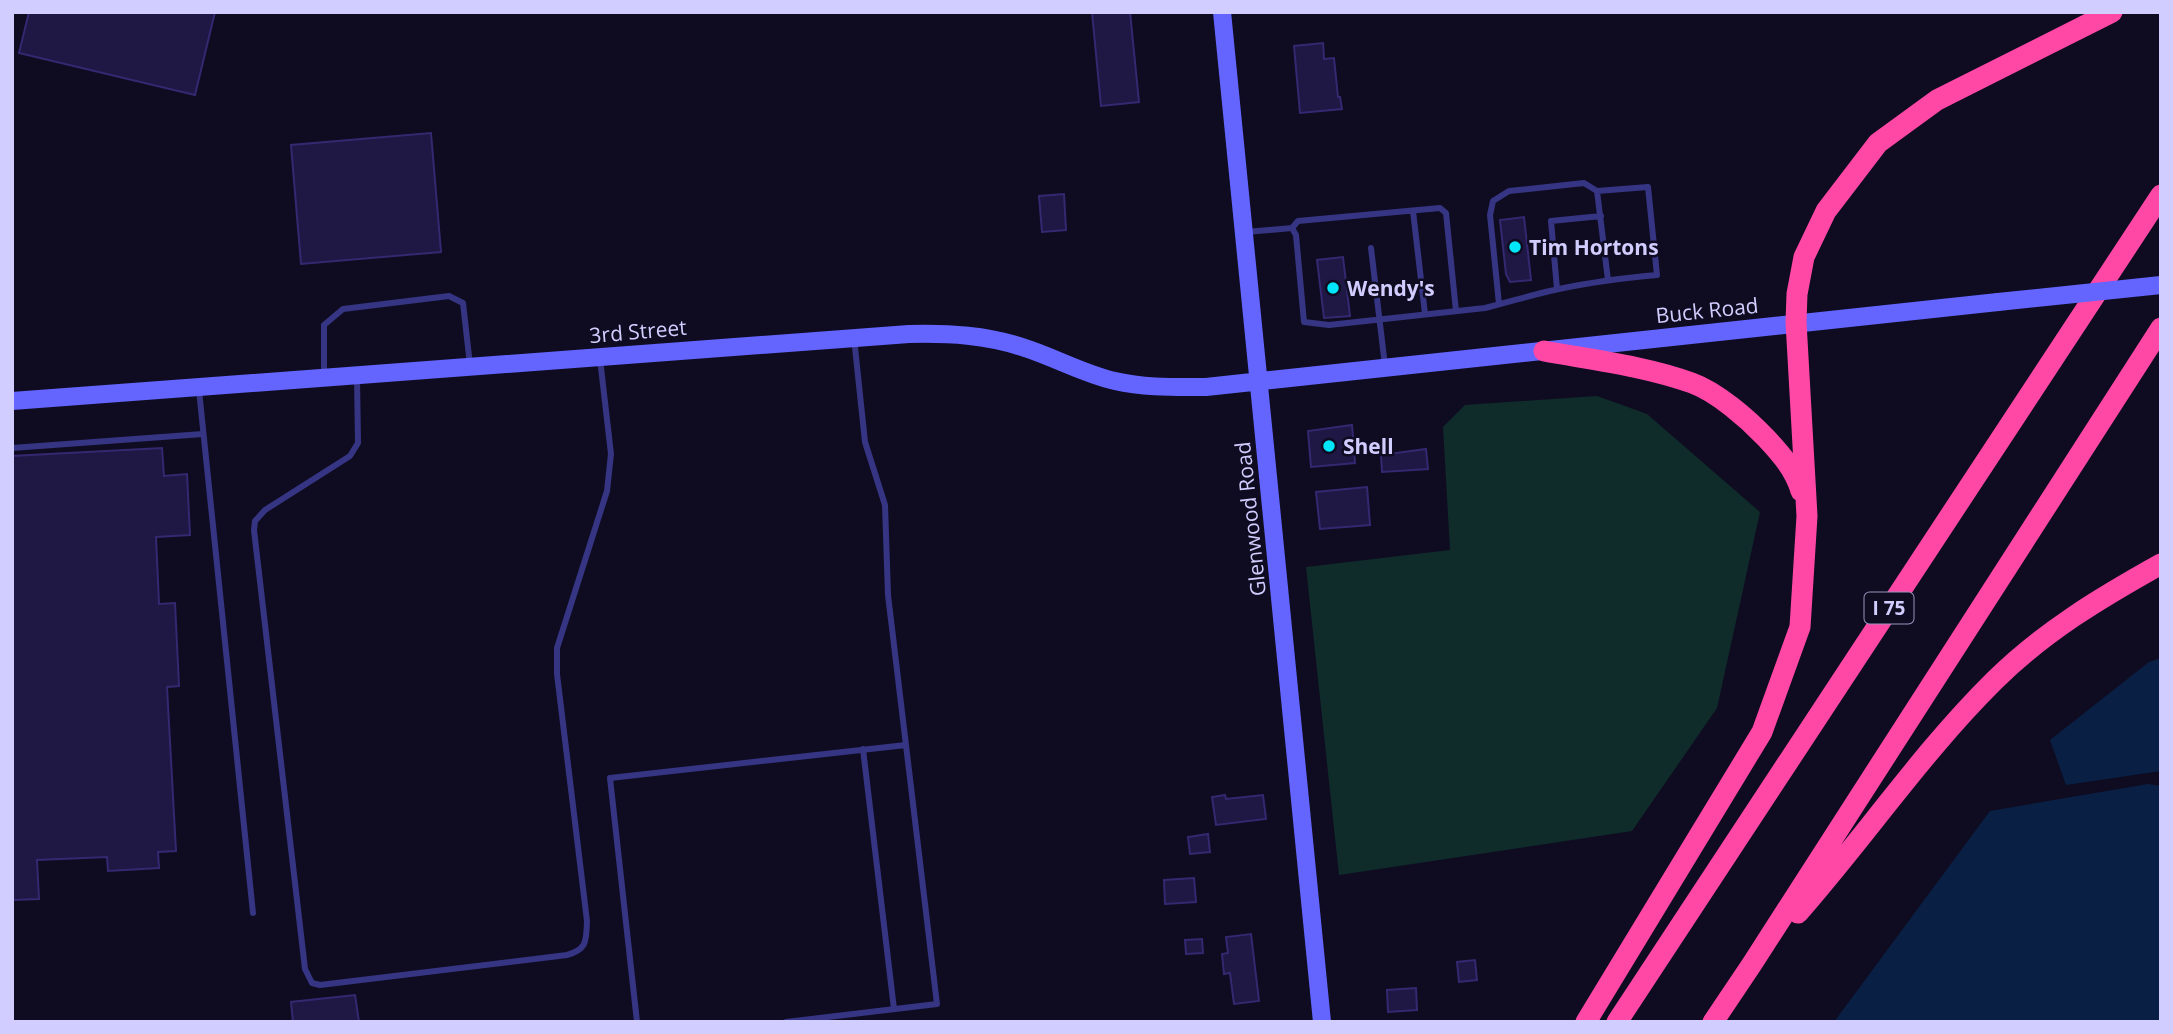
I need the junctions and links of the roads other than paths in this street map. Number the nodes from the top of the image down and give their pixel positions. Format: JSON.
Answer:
{"nodes":[{"id":1,"x":1222,"y":12,"type":"edge"},
{"id":2,"x":2112,"y":12,"type":"edge"},
{"id":3,"x":1597,"y":191,"type":"junction"},
{"id":4,"x":2161,"y":195,"type":"edge"},
{"id":5,"x":1413,"y":211,"type":"junction"},
{"id":6,"x":1601,"y":216,"type":"junction"},
{"id":7,"x":1292,"y":228,"type":"junction"},
{"id":8,"x":1244,"y":232,"type":"junction"},
{"id":9,"x":1371,"y":248,"type":"dead end"},
{"id":10,"x":1608,"y":279,"type":"junction"},
{"id":11,"x":2161,"y":285,"type":"edge"},
{"id":12,"x":1557,"y":289,"type":"junction"},
{"id":13,"x":1499,"y":304,"type":"junction"},
{"id":14,"x":1456,"y":311,"type":"junction"},
{"id":15,"x":1425,"y":314,"type":"junction"},
{"id":16,"x":1378,"y":319,"type":"junction"},
{"id":17,"x":1796,"y":322,"type":"junction"},
{"id":18,"x":2161,"y":328,"type":"edge"},
{"id":19,"x":854,"y":338,"type":"junction"},
{"id":20,"x":1544,"y":351,"type":"junction"},
{"id":21,"x":600,"y":357,"type":"junction"},
{"id":22,"x":470,"y":367,"type":"junction"},
{"id":23,"x":1385,"y":368,"type":"junction"},
{"id":24,"x":357,"y":376,"type":"junction"},
{"id":25,"x":324,"y":379,"type":"junction"},
{"id":26,"x":1259,"y":382,"type":"junction"},
{"id":27,"x":199,"y":388,"type":"junction"},
{"id":28,"x":12,"y":401,"type":"edge"},
{"id":29,"x":203,"y":434,"type":"junction"},
{"id":30,"x":12,"y":447,"type":"edge"},
{"id":31,"x":1807,"y":516,"type":"junction"},
{"id":32,"x":2161,"y":564,"type":"edge"},
{"id":33,"x":906,"y":745,"type":"junction"},
{"id":34,"x":863,"y":750,"type":"junction"},
{"id":35,"x":253,"y":913,"type":"dead end"},
{"id":36,"x":1752,"y":964,"type":"junction"},
{"id":37,"x":894,"y":1009,"type":"junction"},
{"id":38,"x":637,"y":1022,"type":"edge"},
{"id":39,"x":786,"y":1022,"type":"edge"},
{"id":40,"x":1322,"y":1022,"type":"edge"},
{"id":41,"x":1586,"y":1022,"type":"edge"},
{"id":42,"x":1617,"y":1022,"type":"edge"},
{"id":43,"x":1713,"y":1022,"type":"edge"}],
"edges":[{"from":1,"to":8,"type":"street","name":"Glenwood Road"},
{"from":2,"to":17,"type":"highway"},
{"from":3,"to":6,"type":"lane"},
{"from":3,"to":10,"type":"lane"},
{"from":3,"to":13,"type":"lane"},
{"from":4,"to":42,"type":"highway","number":"I 75"},
{"from":5,"to":7,"type":"lane"},
{"from":5,"to":14,"type":"lane"},
{"from":5,"to":15,"type":"lane"},
{"from":6,"to":10,"type":"lane"},
{"from":6,"to":12,"type":"lane"},
{"from":7,"to":8,"type":"lane"},
{"from":7,"to":16,"type":"lane"},
{"from":8,"to":26,"type":"street","name":"Glenwood Road"},
{"from":9,"to":16,"type":"lane"},
{"from":10,"to":12,"type":"lane"},
{"from":11,"to":17,"type":"street","name":"Buck Road","bridge":true},
{"from":12,"to":13,"type":"lane"},
{"from":13,"to":14,"type":"lane"},
{"from":14,"to":15,"type":"lane"},
{"from":15,"to":16,"type":"lane"},
{"from":16,"to":23,"type":"lane"},
{"from":17,"to":20,"type":"street","name":"Buck Road"},
{"from":17,"to":31,"type":"highway"},
{"from":18,"to":36,"type":"highway"},
{"from":19,"to":21,"type":"street","name":"3rd Street"},
{"from":19,"to":26,"type":"street","name":"3rd Street"},
{"from":19,"to":33,"type":"lane"},
{"from":20,"to":23,"type":"street","name":"Buck Road"},
{"from":20,"to":31,"type":"highway"},
{"from":21,"to":22,"type":"street","name":"3rd Street"},
{"from":21,"to":24,"type":"lane"},
{"from":22,"to":24,"type":"street","name":"3rd Street"},
{"from":22,"to":25,"type":"lane"},
{"from":23,"to":26,"type":"street","name":"Buck Road"},
{"from":24,"to":25,"type":"street","name":"3rd Street"},
{"from":25,"to":27,"type":"street","name":"3rd Street"},
{"from":26,"to":40,"type":"street","name":"Glenwood Road"},
{"from":27,"to":28,"type":"street","name":"3rd Street"},
{"from":27,"to":29,"type":"lane"},
{"from":29,"to":30,"type":"lane"},
{"from":29,"to":35,"type":"lane"},
{"from":31,"to":41,"type":"highway"},
{"from":32,"to":36,"type":"highway"},
{"from":33,"to":34,"type":"lane"},
{"from":33,"to":37,"type":"lane"},
{"from":34,"to":37,"type":"lane"},
{"from":34,"to":38,"type":"lane"},
{"from":36,"to":43,"type":"highway"},
{"from":37,"to":39,"type":"lane"}]}
